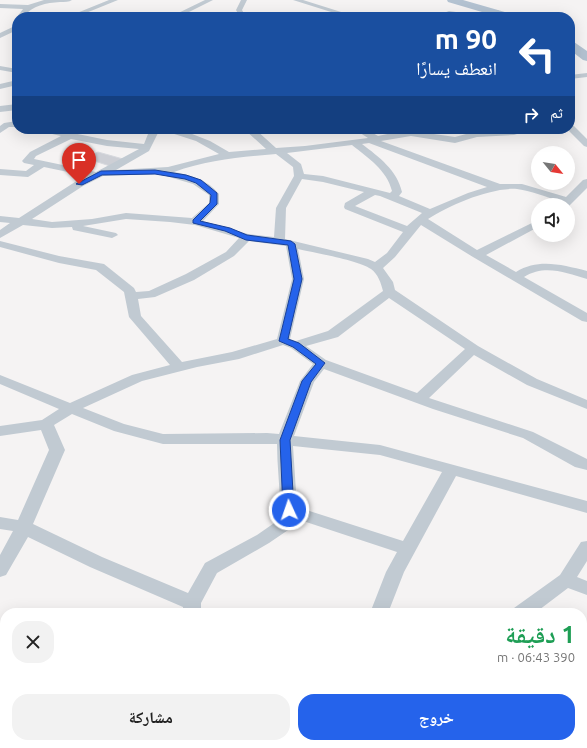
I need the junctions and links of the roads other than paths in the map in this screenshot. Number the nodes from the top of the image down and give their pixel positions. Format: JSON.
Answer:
{"nodes":[{"id":1,"x":62,"y":0,"type":"edge"},
{"id":2,"x":115,"y":0,"type":"edge"},
{"id":3,"x":210,"y":0,"type":"edge"},
{"id":4,"x":244,"y":0,"type":"edge"},
{"id":5,"x":296,"y":0,"type":"edge"},
{"id":6,"x":452,"y":0,"type":"edge"},
{"id":7,"x":467,"y":0,"type":"edge"},
{"id":8,"x":52,"y":1,"type":"junction"},
{"id":9,"x":26,"y":3,"type":"edge"},
{"id":10,"x":0,"y":6,"type":"edge"},
{"id":11,"x":75,"y":6,"type":"edge"},
{"id":12,"x":325,"y":9,"type":"junction"},
{"id":13,"x":88,"y":12,"type":"edge"},
{"id":14,"x":184,"y":12,"type":"edge"},
{"id":15,"x":240,"y":12,"type":"edge"},
{"id":16,"x":321,"y":12,"type":"edge"},
{"id":17,"x":336,"y":12,"type":"edge"},
{"id":18,"x":498,"y":12,"type":"edge"},
{"id":19,"x":507,"y":12,"type":"edge"},
{"id":20,"x":12,"y":30,"type":"edge"},
{"id":21,"x":0,"y":36,"type":"edge"},
{"id":22,"x":575,"y":40,"type":"edge"},
{"id":23,"x":587,"y":47,"type":"edge"},
{"id":24,"x":575,"y":48,"type":"edge"},
{"id":25,"x":587,"y":57,"type":"edge"},
{"id":26,"x":0,"y":68,"type":"edge"},
{"id":27,"x":12,"y":71,"type":"edge"},
{"id":28,"x":587,"y":75,"type":"edge"},
{"id":29,"x":575,"y":76,"type":"edge"},
{"id":30,"x":12,"y":83,"type":"edge"},
{"id":31,"x":0,"y":87,"type":"edge"},
{"id":32,"x":12,"y":108,"type":"edge"},
{"id":33,"x":0,"y":109,"type":"edge"},
{"id":34,"x":12,"y":125,"type":"edge"},
{"id":35,"x":2,"y":127,"type":"edge"},
{"id":36,"x":575,"y":132,"type":"edge"},
{"id":37,"x":61,"y":134,"type":"edge"},
{"id":38,"x":153,"y":134,"type":"edge"},
{"id":39,"x":186,"y":134,"type":"edge"},
{"id":40,"x":255,"y":134,"type":"edge"},
{"id":41,"x":366,"y":134,"type":"edge"},
{"id":42,"x":399,"y":134,"type":"edge"},
{"id":43,"x":428,"y":134,"type":"edge"},
{"id":44,"x":478,"y":134,"type":"edge"},
{"id":45,"x":69,"y":136,"type":"junction"},
{"id":46,"x":373,"y":139,"type":"junction"},
{"id":47,"x":354,"y":142,"type":"junction"},
{"id":48,"x":587,"y":144,"type":"edge"},
{"id":49,"x":147,"y":147,"type":"junction"},
{"id":50,"x":276,"y":151,"type":"junction"},
{"id":51,"x":228,"y":155,"type":"junction"},
{"id":52,"x":41,"y":165,"type":"junction"},
{"id":53,"x":0,"y":172,"type":"edge"},
{"id":54,"x":155,"y":172,"type":"junction"},
{"id":55,"x":99,"y":174,"type":"junction"},
{"id":56,"x":299,"y":176,"type":"junction"},
{"id":57,"x":587,"y":182,"type":"edge"},
{"id":58,"x":498,"y":187,"type":"junction"},
{"id":59,"x":374,"y":191,"type":"junction"},
{"id":60,"x":392,"y":197,"type":"junction"},
{"id":61,"x":552,"y":198,"type":"edge"},
{"id":62,"x":572,"y":198,"type":"edge"},
{"id":63,"x":426,"y":215,"type":"junction"},
{"id":64,"x":0,"y":220,"type":"edge"},
{"id":65,"x":21,"y":221,"type":"junction"},
{"id":66,"x":195,"y":222,"type":"junction"},
{"id":67,"x":57,"y":224,"type":"junction"},
{"id":68,"x":531,"y":227,"type":"edge"},
{"id":69,"x":409,"y":232,"type":"junction"},
{"id":70,"x":0,"y":235,"type":"edge"},
{"id":71,"x":112,"y":235,"type":"dead end"},
{"id":72,"x":246,"y":237,"type":"junction"},
{"id":73,"x":285,"y":242,"type":"junction"},
{"id":74,"x":0,"y":244,"type":"edge"},
{"id":75,"x":477,"y":255,"type":"junction"},
{"id":76,"x":376,"y":267,"type":"junction"},
{"id":77,"x":587,"y":275,"type":"edge"},
{"id":78,"x":516,"y":277,"type":"junction"},
{"id":79,"x":389,"y":292,"type":"junction"},
{"id":80,"x":131,"y":296,"type":"junction"},
{"id":81,"x":587,"y":318,"type":"edge"},
{"id":82,"x":289,"y":343,"type":"junction"},
{"id":83,"x":473,"y":348,"type":"junction"},
{"id":84,"x":321,"y":363,"type":"junction"},
{"id":85,"x":180,"y":367,"type":"junction"},
{"id":86,"x":0,"y":379,"type":"edge"},
{"id":87,"x":419,"y":399,"type":"junction"},
{"id":88,"x":587,"y":405,"type":"edge"},
{"id":89,"x":71,"y":408,"type":"junction"},
{"id":90,"x":46,"y":424,"type":"junction"},
{"id":91,"x":0,"y":432,"type":"edge"},
{"id":92,"x":285,"y":440,"type":"junction"},
{"id":93,"x":587,"y":465,"type":"edge"},
{"id":94,"x":451,"y":470,"type":"junction"},
{"id":95,"x":587,"y":507,"type":"edge"},
{"id":96,"x":289,"y":510,"type":"junction"},
{"id":97,"x":0,"y":523,"type":"edge"},
{"id":98,"x":23,"y":527,"type":"junction"},
{"id":99,"x":587,"y":547,"type":"edge"},
{"id":100,"x":408,"y":549,"type":"junction"},
{"id":101,"x":0,"y":570,"type":"edge"},
{"id":102,"x":566,"y":580,"type":"junction"},
{"id":103,"x":587,"y":588,"type":"edge"},
{"id":104,"x":192,"y":608,"type":"edge"},
{"id":105,"x":381,"y":608,"type":"edge"},
{"id":106,"x":527,"y":608,"type":"edge"}],
"edges":[{"from":1,"to":8,"type":"street"},
{"from":1,"to":11,"type":"street"},
{"from":2,"to":11,"type":"street"},
{"from":3,"to":14,"type":"street"},
{"from":4,"to":15,"type":"street"},
{"from":5,"to":12,"type":"street"},
{"from":6,"to":18,"type":"main road"},
{"from":7,"to":19,"type":"main road"},
{"from":8,"to":9,"type":"street"},
{"from":8,"to":11,"type":"street"},
{"from":9,"to":10,"type":"street"},
{"from":11,"to":13,"type":"street"},
{"from":12,"to":16,"type":"street"},
{"from":12,"to":17,"type":"street"},
{"from":20,"to":21,"type":"street"},
{"from":22,"to":23,"type":"main road"},
{"from":24,"to":25,"type":"main road"},
{"from":26,"to":27,"type":"street"},
{"from":28,"to":29,"type":"street"},
{"from":30,"to":31,"type":"street"},
{"from":32,"to":33,"type":"street"},
{"from":34,"to":35,"type":"street"},
{"from":36,"to":48,"type":"street"},
{"from":37,"to":45,"type":"street"},
{"from":38,"to":49,"type":"street"},
{"from":39,"to":51,"type":"street"},
{"from":40,"to":50,"type":"street"},
{"from":41,"to":46,"type":"street"},
{"from":42,"to":46,"type":"street"},
{"from":43,"to":44,"type":"street"},
{"from":45,"to":49,"type":"street"},
{"from":45,"to":52,"type":"street"},
{"from":46,"to":47,"type":"street"},
{"from":46,"to":58,"type":"street"},
{"from":47,"to":50,"type":"street"},
{"from":47,"to":60,"type":"street"},
{"from":49,"to":55,"type":"street"},
{"from":50,"to":51,"type":"street"},
{"from":50,"to":56,"type":"street"},
{"from":51,"to":54,"type":"street"},
{"from":52,"to":53,"type":"street"},
{"from":52,"to":55,"type":"street"},
{"from":54,"to":55,"type":"street"},
{"from":54,"to":66,"type":"street"},
{"from":55,"to":65,"type":"street"},
{"from":56,"to":59,"type":"street"},
{"from":56,"to":73,"type":"street"},
{"from":57,"to":62,"type":"street"},
{"from":58,"to":61,"type":"street"},
{"from":58,"to":63,"type":"street"},
{"from":59,"to":60,"type":"street"},
{"from":59,"to":69,"type":"street"},
{"from":60,"to":63,"type":"street"},
{"from":63,"to":69,"type":"street"},
{"from":63,"to":75,"type":"street"},
{"from":64,"to":65,"type":"street"},
{"from":65,"to":67,"type":"street"},
{"from":65,"to":70,"type":"street"},
{"from":66,"to":67,"type":"street"},
{"from":66,"to":72,"type":"street"},
{"from":67,"to":71,"type":"street"},
{"from":68,"to":75,"type":"street"},
{"from":69,"to":76,"type":"street"},
{"from":72,"to":73,"type":"street"},
{"from":72,"to":80,"type":"street"},
{"from":73,"to":76,"type":"street"},
{"from":73,"to":82,"type":"street"},
{"from":74,"to":80,"type":"street"},
{"from":75,"to":78,"type":"street"},
{"from":76,"to":79,"type":"street"},
{"from":77,"to":78,"type":"street"},
{"from":78,"to":81,"type":"street"},
{"from":79,"to":82,"type":"street"},
{"from":79,"to":83,"type":"street"},
{"from":80,"to":85,"type":"street"},
{"from":82,"to":84,"type":"street"},
{"from":82,"to":85,"type":"street"},
{"from":83,"to":87,"type":"street"},
{"from":83,"to":88,"type":"street"},
{"from":84,"to":87,"type":"street"},
{"from":84,"to":92,"type":"street"},
{"from":85,"to":89,"type":"street"},
{"from":86,"to":89,"type":"street"},
{"from":87,"to":93,"type":"street"},
{"from":89,"to":90,"type":"street"},
{"from":89,"to":92,"type":"street"},
{"from":90,"to":91,"type":"street"},
{"from":90,"to":98,"type":"street"},
{"from":92,"to":94,"type":"street"},
{"from":92,"to":96,"type":"street"},
{"from":94,"to":95,"type":"street"},
{"from":94,"to":100,"type":"street"},
{"from":96,"to":100,"type":"street"},
{"from":96,"to":104,"type":"street"},
{"from":97,"to":98,"type":"street"},
{"from":98,"to":101,"type":"street"},
{"from":98,"to":104,"type":"street"},
{"from":99,"to":102,"type":"street"},
{"from":100,"to":105,"type":"street"},
{"from":102,"to":103,"type":"street"},
{"from":102,"to":106,"type":"street"}]}
